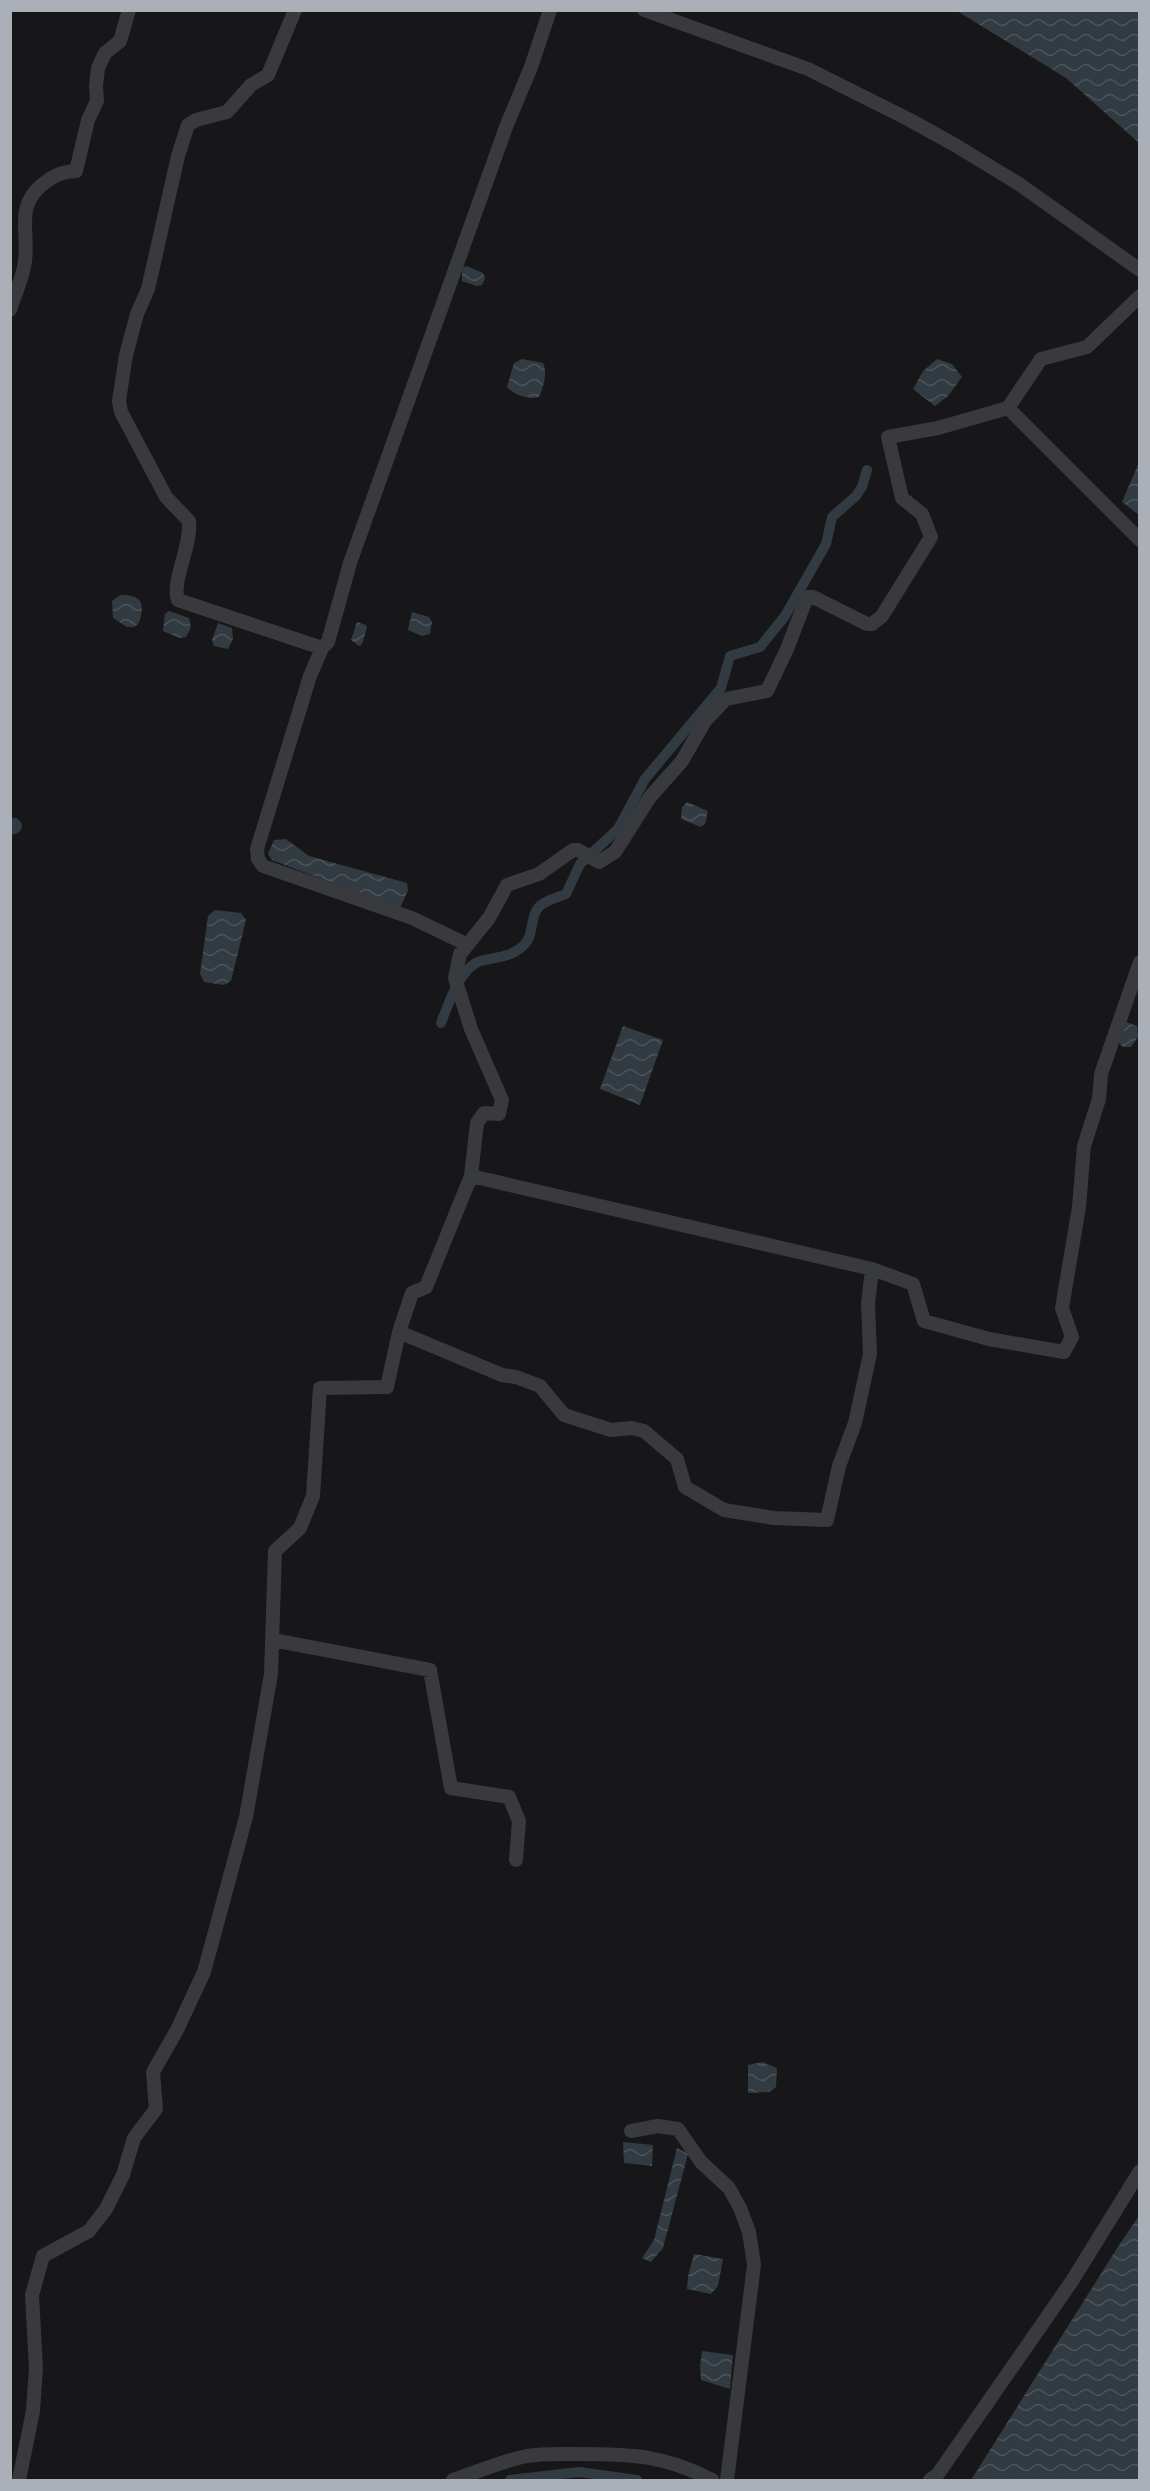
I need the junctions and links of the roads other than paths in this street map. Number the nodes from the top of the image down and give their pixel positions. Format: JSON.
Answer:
{"nodes":[{"id":1,"x":129,"y":10,"type":"edge"},
{"id":2,"x":294,"y":10,"type":"edge"},
{"id":3,"x":550,"y":10,"type":"edge"},
{"id":4,"x":644,"y":10,"type":"edge"},
{"id":5,"x":1140,"y":270,"type":"edge"},
{"id":6,"x":1140,"y":296,"type":"edge"},
{"id":7,"x":10,"y":310,"type":"edge"},
{"id":8,"x":1008,"y":408,"type":"junction"},
{"id":9,"x":1140,"y":540,"type":"edge"},
{"id":10,"x":322,"y":648,"type":"junction"},
{"id":11,"x":466,"y":944,"type":"junction"},
{"id":12,"x":1140,"y":962,"type":"edge"},
{"id":13,"x":471,"y":1176,"type":"junction"},
{"id":14,"x":872,"y":1269,"type":"junction"},
{"id":15,"x":399,"y":1332,"type":"junction"},
{"id":16,"x":273,"y":1640,"type":"junction"},
{"id":17,"x":516,"y":1860,"type":"dead end"},
{"id":18,"x":631,"y":2130,"type":"dead end"},
{"id":19,"x":1140,"y":2170,"type":"edge"},
{"id":20,"x":19,"y":2481,"type":"edge"},
{"id":21,"x":453,"y":2481,"type":"edge"},
{"id":22,"x":712,"y":2481,"type":"edge"},
{"id":23,"x":727,"y":2481,"type":"edge"},
{"id":24,"x":930,"y":2481,"type":"edge"}],
"edges":[{"from":1,"to":7,"type":"street"},
{"from":2,"to":10,"type":"street"},
{"from":3,"to":10,"type":"street"},
{"from":4,"to":5,"type":"street"},
{"from":6,"to":8,"type":"street"},
{"from":8,"to":9,"type":"street"},
{"from":8,"to":11,"type":"street"},
{"from":10,"to":11,"type":"street"},
{"from":11,"to":13,"type":"street"},
{"from":12,"to":14,"type":"street"},
{"from":13,"to":14,"type":"street"},
{"from":13,"to":15,"type":"street"},
{"from":14,"to":15,"type":"street"},
{"from":15,"to":16,"type":"street"},
{"from":16,"to":17,"type":"street"},
{"from":16,"to":20,"type":"street"},
{"from":18,"to":23,"type":"street"},
{"from":19,"to":24,"type":"street"},
{"from":21,"to":22,"type":"street"}]}
